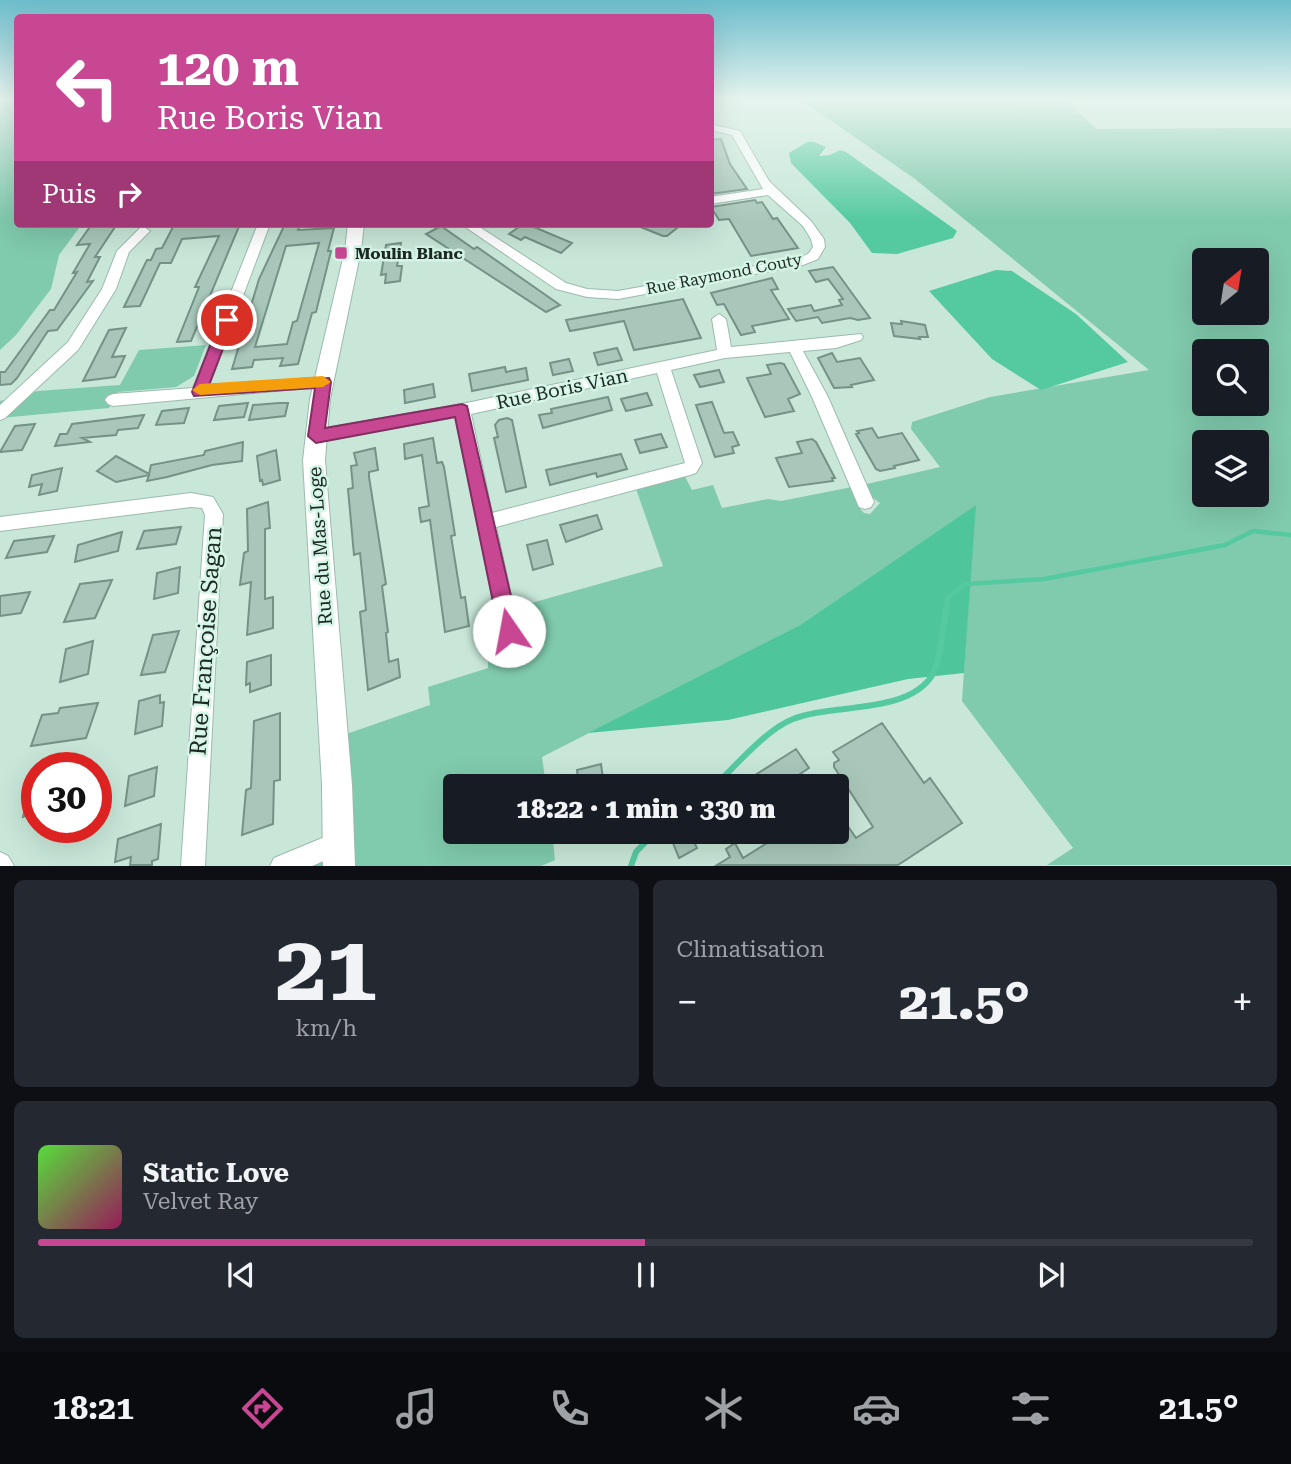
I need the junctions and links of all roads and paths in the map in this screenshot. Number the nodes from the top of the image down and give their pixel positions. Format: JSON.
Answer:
{"nodes":[{"id":1,"x":739,"y":139,"type":"edge"},
{"id":2,"x":771,"y":191,"type":"junction"},
{"id":3,"x":714,"y":200,"type":"edge"},
{"id":4,"x":262,"y":228,"type":"edge"},
{"id":5,"x":358,"y":228,"type":"edge"},
{"id":6,"x":477,"y":228,"type":"edge"},
{"id":7,"x":144,"y":231,"type":"dead end"},
{"id":8,"x":719,"y":319,"type":"dead end"},
{"id":9,"x":856,"y":337,"type":"dead end"},
{"id":10,"x":794,"y":347,"type":"junction"},
{"id":11,"x":725,"y":353,"type":"junction"},
{"id":12,"x":663,"y":368,"type":"junction"},
{"id":13,"x":323,"y":382,"type":"junction"},
{"id":14,"x":199,"y":392,"type":"junction"},
{"id":15,"x":113,"y":400,"type":"dead end"},
{"id":16,"x":462,"y":410,"type":"junction"},
{"id":17,"x":0,"y":414,"type":"edge"},
{"id":18,"x":316,"y":436,"type":"junction"},
{"id":19,"x":865,"y":502,"type":"dead end"},
{"id":20,"x":486,"y":522,"type":"junction"},
{"id":21,"x":0,"y":524,"type":"edge"},
{"id":22,"x":509,"y":631,"type":"dead end"},
{"id":23,"x":339,"y":854,"type":"edge"},
{"id":24,"x":193,"y":866,"type":"edge"},
{"id":25,"x":282,"y":866,"type":"edge"}],
"edges":[{"from":1,"to":2,"type":"street","name":"Rue Raymond Couty"},
{"from":2,"to":3,"type":"street"},
{"from":2,"to":6,"type":"street","name":"Rue Raymond Couty"},
{"from":4,"to":14,"type":"street"},
{"from":5,"to":13,"type":"main road","name":"Rue du Mas-Loge"},
{"from":7,"to":17,"type":"street"},
{"from":8,"to":11,"type":"street"},
{"from":9,"to":10,"type":"street","name":"Rue Boris Vian"},
{"from":10,"to":11,"type":"street","name":"Rue Boris Vian"},
{"from":10,"to":19,"type":"street"},
{"from":11,"to":12,"type":"street","name":"Rue Boris Vian"},
{"from":12,"to":16,"type":"street","name":"Rue Boris Vian"},
{"from":12,"to":20,"type":"street"},
{"from":13,"to":14,"type":"street"},
{"from":13,"to":18,"type":"main road","name":"Rue du Mas-Loge"},
{"from":14,"to":15,"type":"street"},
{"from":16,"to":18,"type":"street","name":"Rue Boris Vian"},
{"from":16,"to":20,"type":"street"},
{"from":18,"to":23,"type":"main road","name":"Rue du Mas-Loge"},
{"from":20,"to":22,"type":"street"},
{"from":21,"to":24,"type":"street","name":"Rue Françoise Sagan"},
{"from":23,"to":25,"type":"street"}]}
